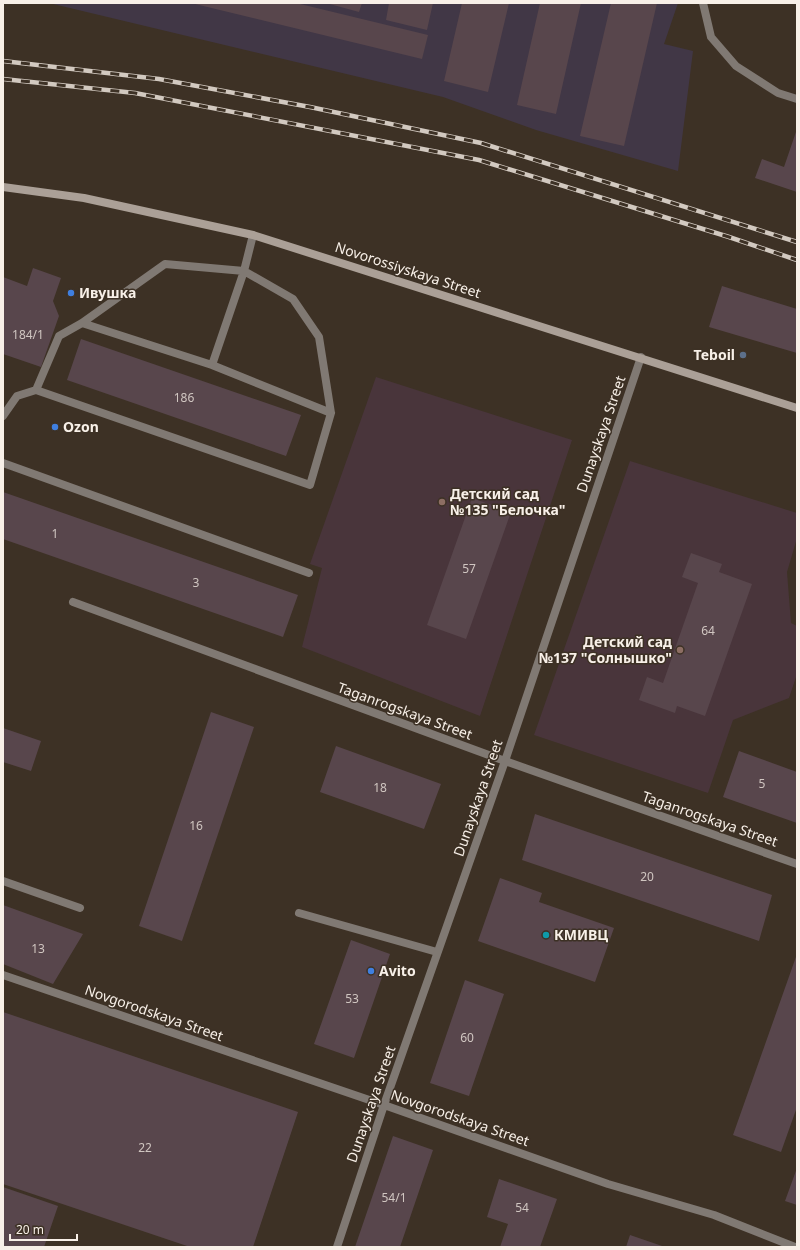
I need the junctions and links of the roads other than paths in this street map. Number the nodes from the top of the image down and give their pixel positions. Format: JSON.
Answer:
{"nodes":[{"id":1,"x":703,"y":3,"type":"edge"},
{"id":2,"x":797,"y":99,"type":"edge"},
{"id":3,"x":3,"y":187,"type":"edge"},
{"id":4,"x":254,"y":235,"type":"junction"},
{"id":5,"x":244,"y":271,"type":"junction"},
{"id":6,"x":82,"y":323,"type":"junction"},
{"id":7,"x":641,"y":357,"type":"junction"},
{"id":8,"x":212,"y":365,"type":"junction"},
{"id":9,"x":36,"y":390,"type":"junction"},
{"id":10,"x":797,"y":408,"type":"edge"},
{"id":11,"x":330,"y":413,"type":"junction"},
{"id":12,"x":3,"y":416,"type":"edge"},
{"id":13,"x":3,"y":463,"type":"edge"},
{"id":14,"x":309,"y":574,"type":"dead end"},
{"id":15,"x":74,"y":602,"type":"dead end"},
{"id":16,"x":505,"y":761,"type":"junction"},
{"id":17,"x":797,"y":864,"type":"edge"},
{"id":18,"x":3,"y":881,"type":"edge"},
{"id":19,"x":80,"y":908,"type":"dead end"},
{"id":20,"x":299,"y":913,"type":"dead end"},
{"id":21,"x":438,"y":952,"type":"junction"},
{"id":22,"x":3,"y":975,"type":"edge"},
{"id":23,"x":384,"y":1105,"type":"junction"},
{"id":24,"x":337,"y":1247,"type":"edge"},
{"id":25,"x":795,"y":1247,"type":"edge"}],
"edges":[{"from":1,"to":2,"type":"street"},
{"from":3,"to":4,"type":"main road","name":"Novorossiyskaya Street"},
{"from":4,"to":5,"type":"street"},
{"from":4,"to":7,"type":"main road","name":"Novorossiyskaya Street"},
{"from":5,"to":6,"type":"street"},
{"from":5,"to":8,"type":"street"},
{"from":5,"to":11,"type":"street"},
{"from":6,"to":8,"type":"street"},
{"from":6,"to":9,"type":"street"},
{"from":7,"to":10,"type":"main road","name":"Novorossiyskaya Street"},
{"from":7,"to":16,"type":"street","name":"Dunayskaya Street"},
{"from":8,"to":11,"type":"street"},
{"from":9,"to":11,"type":"street"},
{"from":9,"to":12,"type":"street"},
{"from":13,"to":14,"type":"street"},
{"from":15,"to":16,"type":"street","name":"Taganrogskaya Street"},
{"from":16,"to":17,"type":"street","name":"Taganrogskaya Street"},
{"from":16,"to":21,"type":"street","name":"Dunayskaya Street"},
{"from":18,"to":19,"type":"street"},
{"from":20,"to":21,"type":"street"},
{"from":21,"to":23,"type":"street","name":"Dunayskaya Street"},
{"from":22,"to":23,"type":"street","name":"Novgorodskaya Street"},
{"from":23,"to":24,"type":"street","name":"Dunayskaya Street"},
{"from":23,"to":25,"type":"street","name":"Novgorodskaya Street"}]}
